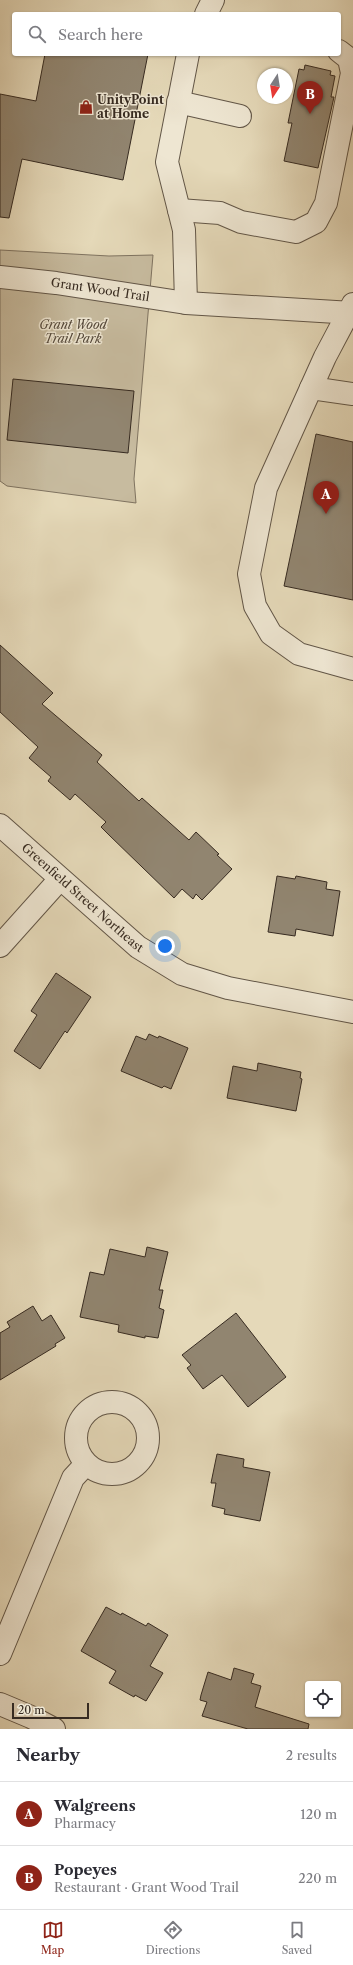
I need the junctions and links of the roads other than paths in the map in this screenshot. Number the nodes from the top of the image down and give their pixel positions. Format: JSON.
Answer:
{"nodes":[{"id":1,"x":213,"y":0,"type":"edge"},
{"id":2,"x":207,"y":12,"type":"edge"},
{"id":3,"x":341,"y":53,"type":"edge"},
{"id":4,"x":188,"y":56,"type":"edge"},
{"id":5,"x":178,"y":102,"type":"junction"},
{"id":6,"x":240,"y":116,"type":"dead end"},
{"id":7,"x":179,"y":210,"type":"junction"},
{"id":8,"x":0,"y":277,"type":"edge"},
{"id":9,"x":193,"y":303,"type":"junction"},
{"id":10,"x":352,"y":310,"type":"edge"},
{"id":11,"x":311,"y":388,"type":"junction"},
{"id":12,"x":353,"y":394,"type":"edge"},
{"id":13,"x":353,"y":669,"type":"edge"},
{"id":14,"x":0,"y":825,"type":"edge"},
{"id":15,"x":60,"y":879,"type":"junction"},
{"id":16,"x":0,"y":946,"type":"edge"},
{"id":17,"x":353,"y":1012,"type":"edge"},
{"id":18,"x":86,"y":1464,"type":"dead end"},
{"id":19,"x":0,"y":1654,"type":"edge"},
{"id":20,"x":0,"y":1704,"type":"edge"},
{"id":21,"x":54,"y":1729,"type":"edge"}],
"edges":[{"from":1,"to":2,"type":"street"},
{"from":3,"to":7,"type":"street"},
{"from":4,"to":5,"type":"street"},
{"from":5,"to":6,"type":"street"},
{"from":5,"to":7,"type":"street"},
{"from":7,"to":9,"type":"street"},
{"from":8,"to":9,"type":"street","name":"Grant Wood Trail"},
{"from":9,"to":10,"type":"street","name":"Grant Wood Trail"},
{"from":10,"to":11,"type":"street"},
{"from":11,"to":12,"type":"street"},
{"from":11,"to":13,"type":"street"},
{"from":14,"to":15,"type":"street","name":"Greenfield Street Northeast"},
{"from":15,"to":16,"type":"street"},
{"from":15,"to":17,"type":"street","name":"Greenfield Street Northeast"},
{"from":18,"to":19,"type":"street"},
{"from":20,"to":21,"type":"street"}]}
